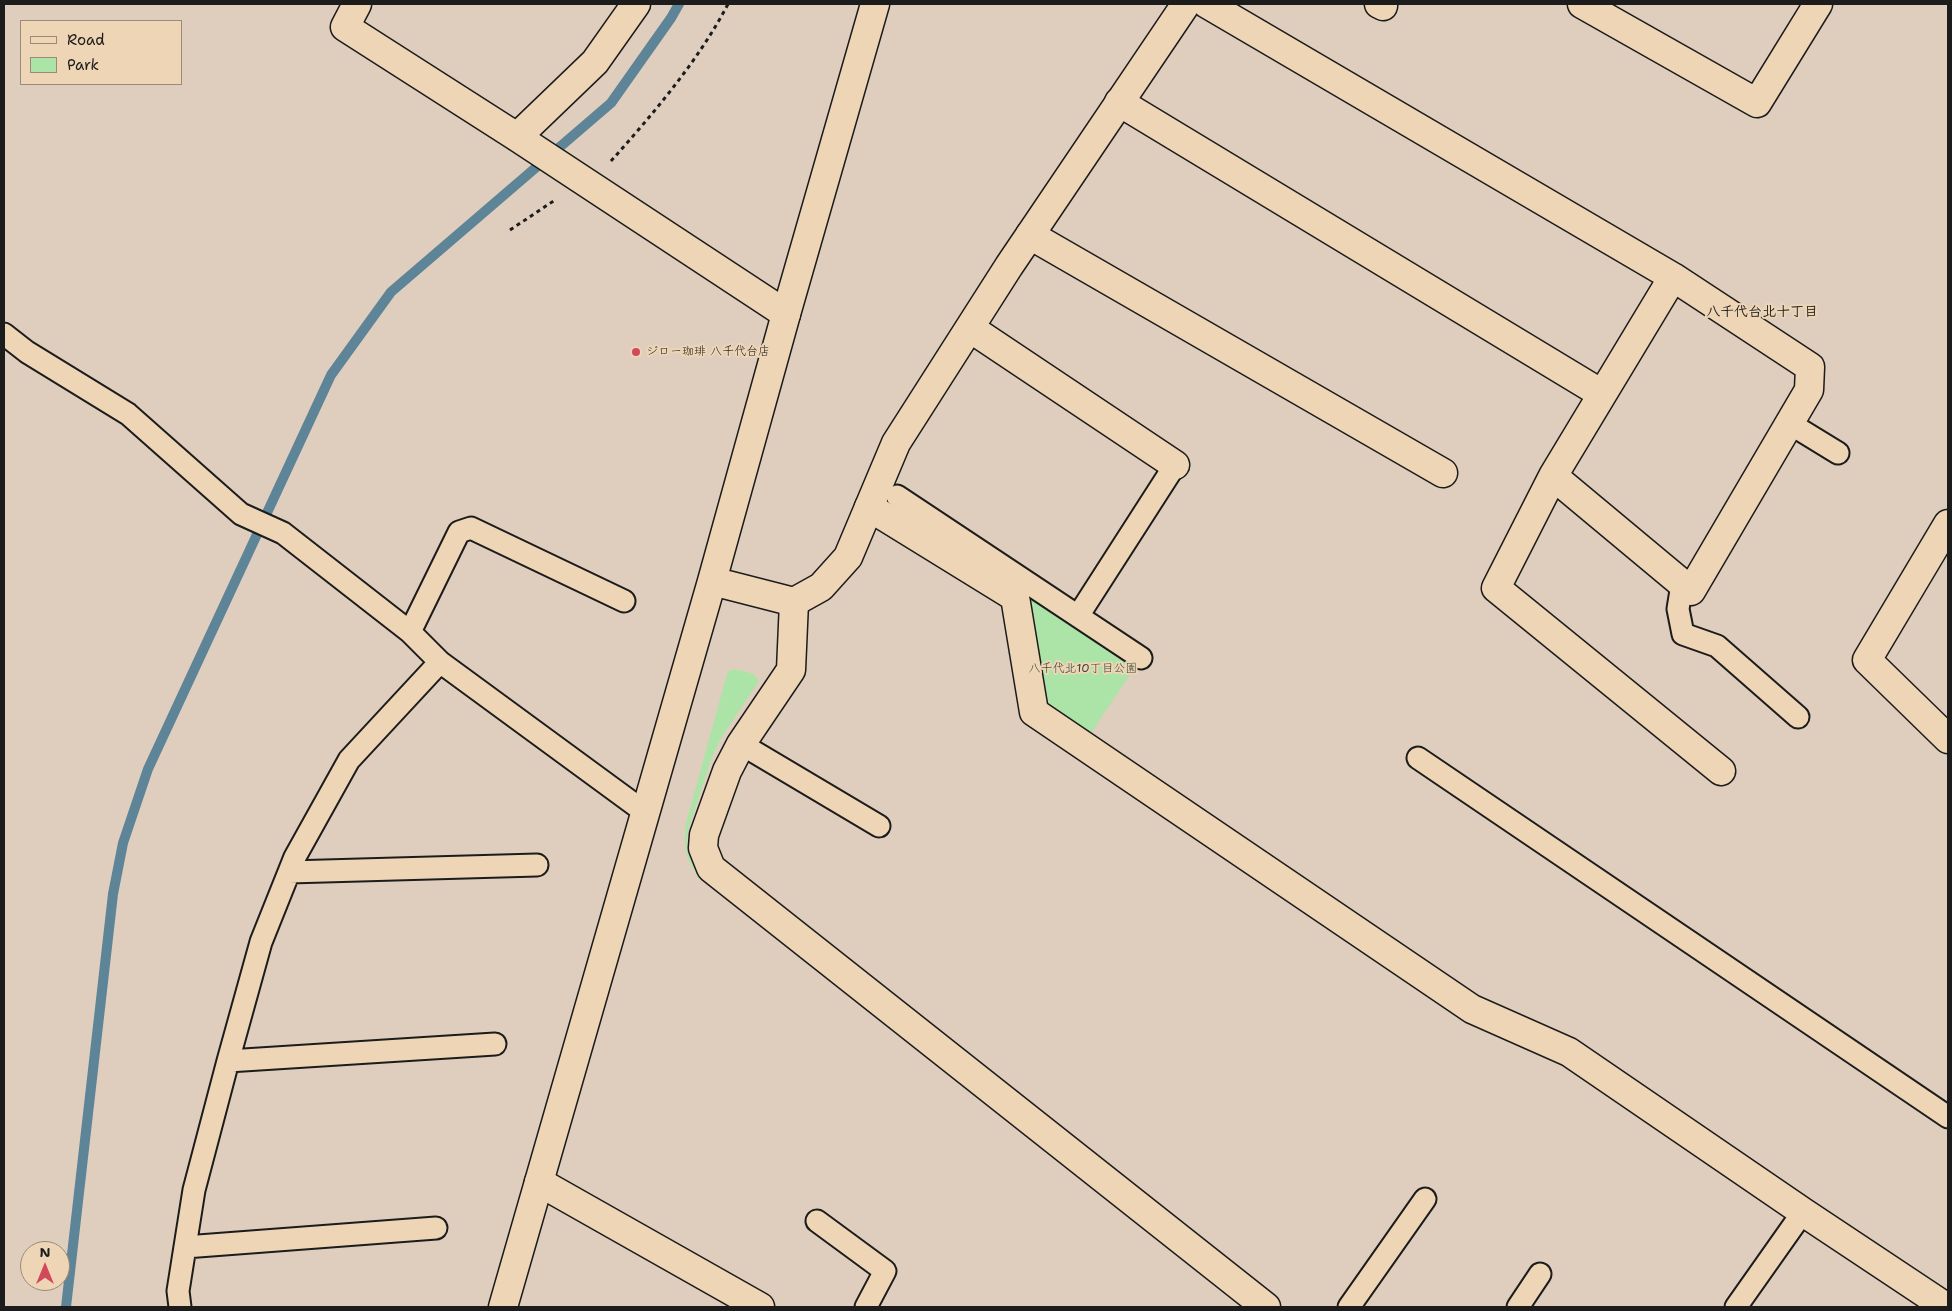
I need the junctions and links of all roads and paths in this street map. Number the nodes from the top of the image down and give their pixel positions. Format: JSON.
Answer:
{"nodes":[{"id":1,"x":357,"y":4,"type":"edge"},
{"id":2,"x":636,"y":4,"type":"edge"},
{"id":3,"x":728,"y":4,"type":"edge"},
{"id":4,"x":874,"y":4,"type":"edge"},
{"id":5,"x":1186,"y":4,"type":"edge"},
{"id":6,"x":1207,"y":4,"type":"edge"},
{"id":7,"x":1582,"y":4,"type":"edge"},
{"id":8,"x":1818,"y":4,"type":"edge"},
{"id":9,"x":1119,"y":102,"type":"junction"},
{"id":10,"x":523,"y":141,"type":"junction"},
{"id":11,"x":610,"y":162,"type":"dead end"},
{"id":12,"x":566,"y":184,"type":"junction"},
{"id":13,"x":510,"y":230,"type":"dead end"},
{"id":14,"x":1030,"y":235,"type":"junction"},
{"id":15,"x":1673,"y":278,"type":"junction"},
{"id":16,"x":786,"y":314,"type":"junction"},
{"id":17,"x":970,"y":328,"type":"junction"},
{"id":18,"x":4,"y":334,"type":"edge"},
{"id":19,"x":1602,"y":394,"type":"junction"},
{"id":20,"x":1789,"y":423,"type":"junction"},
{"id":21,"x":1838,"y":453,"type":"dead end"},
{"id":22,"x":1175,"y":465,"type":"joint"},
{"id":23,"x":1443,"y":473,"type":"dead end"},
{"id":24,"x":1553,"y":476,"type":"junction"},
{"id":25,"x":897,"y":496,"type":"dead end"},
{"id":26,"x":869,"y":507,"type":"junction"},
{"id":27,"x":1948,"y":524,"type":"edge"},
{"id":28,"x":712,"y":581,"type":"junction"},
{"id":29,"x":1682,"y":584,"type":"junction"},
{"id":30,"x":624,"y":601,"type":"dead end"},
{"id":31,"x":794,"y":602,"type":"junction"},
{"id":32,"x":1078,"y":616,"type":"junction"},
{"id":33,"x":410,"y":632,"type":"junction"},
{"id":34,"x":1141,"y":658,"type":"dead end"},
{"id":35,"x":440,"y":662,"type":"junction"},
{"id":36,"x":1798,"y":717,"type":"dead end"},
{"id":37,"x":1948,"y":739,"type":"edge"},
{"id":38,"x":741,"y":744,"type":"junction"},
{"id":39,"x":1418,"y":758,"type":"dead end"},
{"id":40,"x":1721,"y":771,"type":"dead end"},
{"id":41,"x":646,"y":813,"type":"junction"},
{"id":42,"x":879,"y":826,"type":"dead end"},
{"id":43,"x":537,"y":865,"type":"dead end"},
{"id":44,"x":289,"y":872,"type":"junction"},
{"id":45,"x":495,"y":1044,"type":"dead end"},
{"id":46,"x":228,"y":1061,"type":"junction"},
{"id":47,"x":1948,"y":1117,"type":"edge"},
{"id":48,"x":539,"y":1182,"type":"junction"},
{"id":49,"x":1425,"y":1199,"type":"dead end"},
{"id":50,"x":1803,"y":1212,"type":"junction"},
{"id":51,"x":817,"y":1221,"type":"dead end"},
{"id":52,"x":436,"y":1228,"type":"dead end"},
{"id":53,"x":184,"y":1247,"type":"junction"},
{"id":54,"x":1540,"y":1274,"type":"dead end"},
{"id":55,"x":180,"y":1307,"type":"edge"},
{"id":56,"x":503,"y":1307,"type":"edge"},
{"id":57,"x":760,"y":1307,"type":"edge"},
{"id":58,"x":866,"y":1307,"type":"edge"},
{"id":59,"x":1266,"y":1307,"type":"edge"},
{"id":60,"x":1349,"y":1307,"type":"edge"},
{"id":61,"x":1518,"y":1307,"type":"edge"},
{"id":62,"x":1736,"y":1307,"type":"edge"},
{"id":63,"x":1946,"y":1307,"type":"edge"}],
"edges":[{"from":1,"to":10,"type":"street"},
{"from":2,"to":10,"type":"street"},
{"from":3,"to":11,"type":"path"},
{"from":4,"to":16,"type":"street"},
{"from":5,"to":9,"type":"street"},
{"from":6,"to":15,"type":"street"},
{"from":7,"to":8,"type":"street"},
{"from":9,"to":14,"type":"street"},
{"from":9,"to":19,"type":"street"},
{"from":10,"to":12,"type":"street"},
{"from":12,"to":13,"type":"path"},
{"from":12,"to":16,"type":"street"},
{"from":14,"to":17,"type":"street"},
{"from":14,"to":23,"type":"street"},
{"from":15,"to":19,"type":"street"},
{"from":15,"to":20,"type":"street"},
{"from":16,"to":28,"type":"street"},
{"from":17,"to":22,"type":"street"},
{"from":17,"to":26,"type":"street"},
{"from":18,"to":33,"type":"lane"},
{"from":19,"to":24,"type":"street"},
{"from":20,"to":21,"type":"lane"},
{"from":20,"to":29,"type":"street"},
{"from":22,"to":32,"type":"lane"},
{"from":24,"to":29,"type":"street"},
{"from":24,"to":40,"type":"street"},
{"from":25,"to":32,"type":"lane"},
{"from":26,"to":31,"type":"street"},
{"from":26,"to":50,"type":"street"},
{"from":27,"to":37,"type":"street"},
{"from":28,"to":31,"type":"street"},
{"from":28,"to":41,"type":"street"},
{"from":29,"to":36,"type":"lane"},
{"from":30,"to":33,"type":"lane"},
{"from":31,"to":38,"type":"street"},
{"from":32,"to":34,"type":"lane"},
{"from":33,"to":35,"type":"lane"},
{"from":35,"to":41,"type":"lane"},
{"from":35,"to":44,"type":"lane"},
{"from":38,"to":42,"type":"lane"},
{"from":38,"to":59,"type":"street"},
{"from":39,"to":47,"type":"lane"},
{"from":41,"to":48,"type":"street"},
{"from":43,"to":44,"type":"lane"},
{"from":44,"to":46,"type":"lane"},
{"from":45,"to":46,"type":"lane"},
{"from":46,"to":53,"type":"lane"},
{"from":48,"to":56,"type":"street"},
{"from":48,"to":57,"type":"street"},
{"from":49,"to":60,"type":"lane"},
{"from":50,"to":62,"type":"lane"},
{"from":50,"to":63,"type":"street"},
{"from":51,"to":58,"type":"lane"},
{"from":52,"to":53,"type":"lane"},
{"from":53,"to":55,"type":"lane"},
{"from":54,"to":61,"type":"lane"}]}
